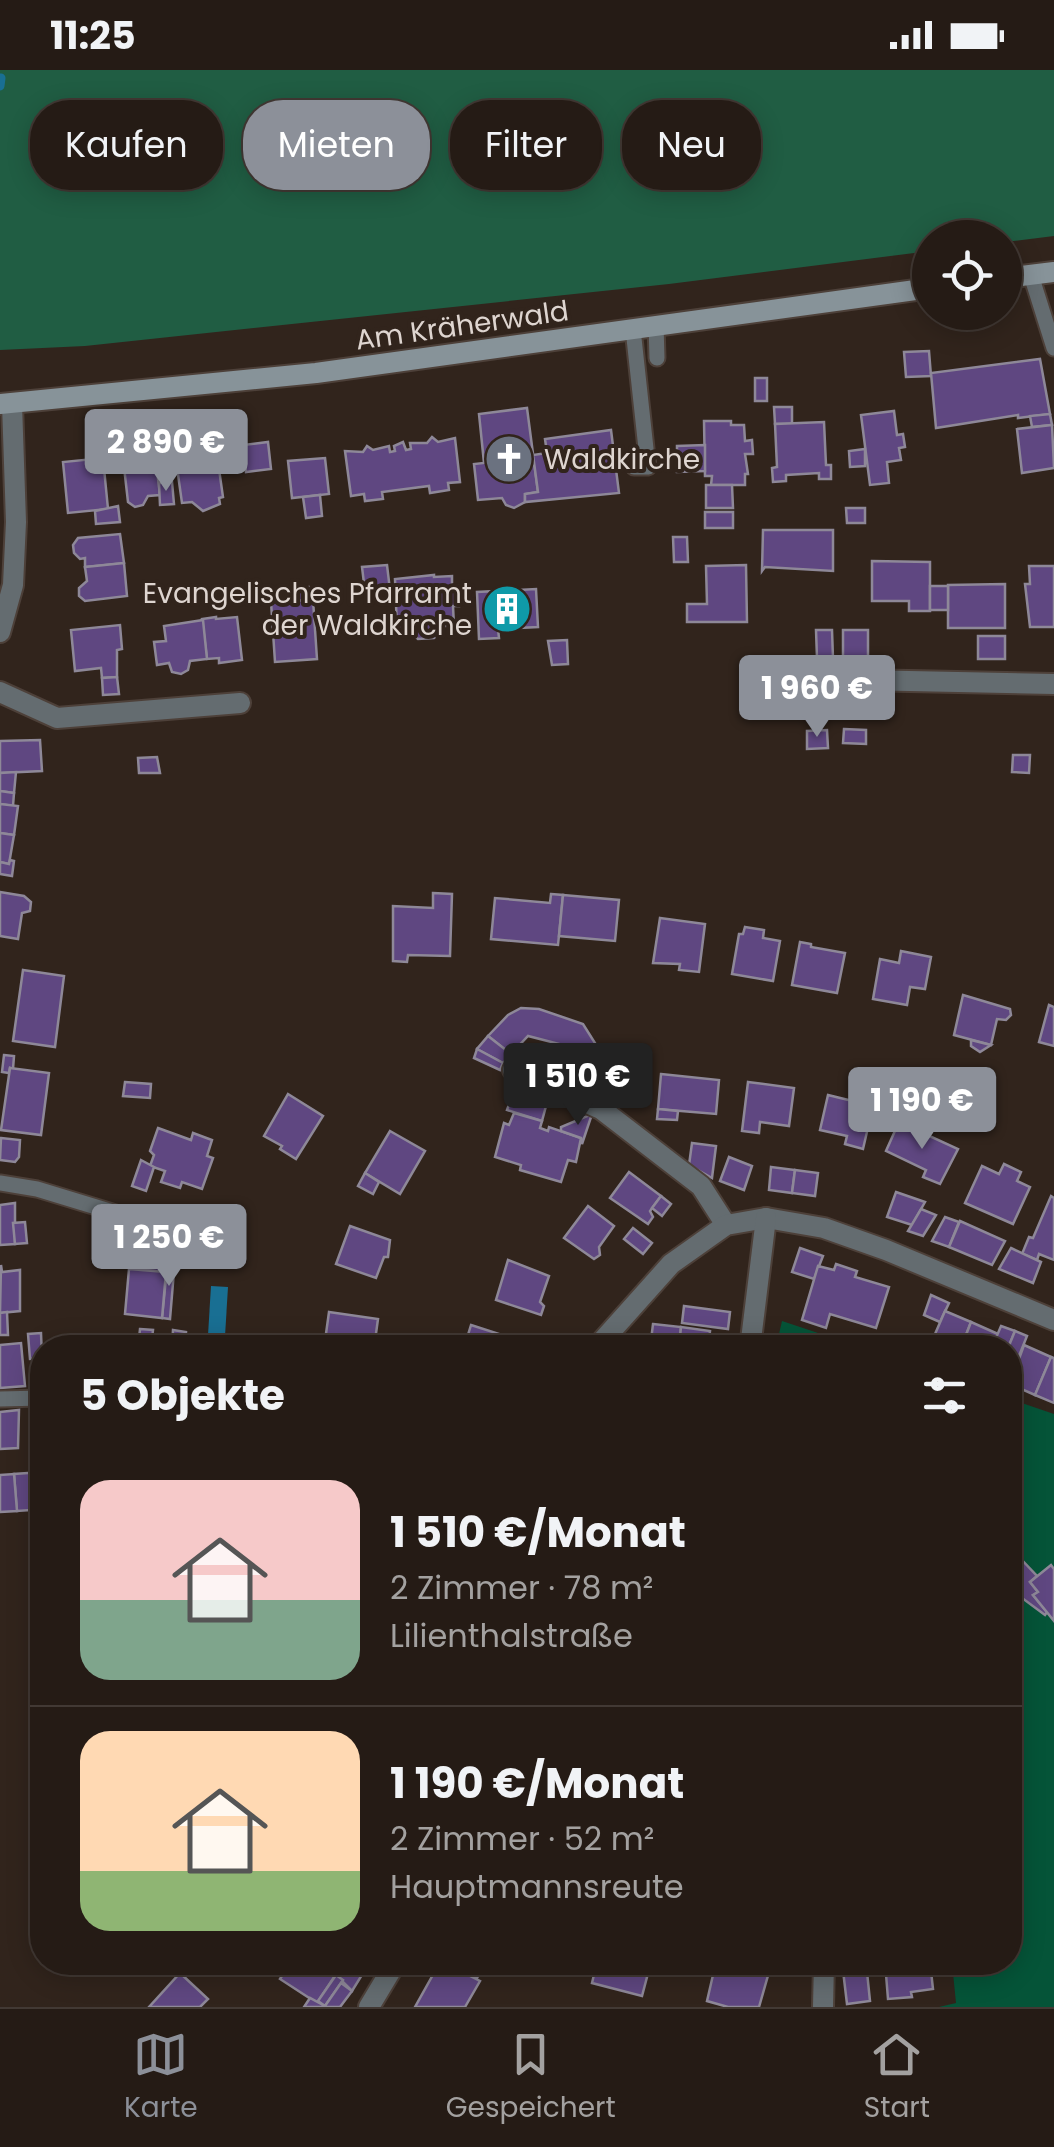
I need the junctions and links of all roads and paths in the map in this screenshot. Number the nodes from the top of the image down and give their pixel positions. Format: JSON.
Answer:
{"nodes":[{"id":1,"x":1054,"y":272,"type":"edge"},
{"id":2,"x":1032,"y":274,"type":"junction"},
{"id":3,"x":1022,"y":275,"type":"edge"},
{"id":4,"x":912,"y":290,"type":"edge"},
{"id":5,"x":656,"y":326,"type":"junction"},
{"id":6,"x":633,"y":329,"type":"junction"},
{"id":7,"x":1054,"y":348,"type":"edge"},
{"id":8,"x":657,"y":358,"type":"dead end"},
{"id":9,"x":6,"y":404,"type":"edge"},
{"id":10,"x":634,"y":467,"type":"dead end"},
{"id":11,"x":0,"y":632,"type":"edge"},
{"id":12,"x":861,"y":680,"type":"dead end"},
{"id":13,"x":1054,"y":684,"type":"edge"},
{"id":14,"x":0,"y":692,"type":"edge"},
{"id":15,"x":240,"y":703,"type":"dead end"},
{"id":16,"x":513,"y":1070,"type":"dead end"},
{"id":17,"x":0,"y":1183,"type":"edge"},
{"id":18,"x":766,"y":1218,"type":"junction"},
{"id":19,"x":726,"y":1225,"type":"junction"},
{"id":20,"x":124,"y":1253,"type":"dead end"},
{"id":21,"x":1054,"y":1320,"type":"edge"},
{"id":22,"x":608,"y":1335,"type":"edge"},
{"id":23,"x":752,"y":1335,"type":"edge"},
{"id":24,"x":30,"y":1398,"type":"edge"},
{"id":25,"x":0,"y":1399,"type":"edge"},
{"id":26,"x":388,"y":1975,"type":"edge"},
{"id":27,"x":824,"y":1975,"type":"edge"},
{"id":28,"x":369,"y":2007,"type":"edge"},
{"id":29,"x":823,"y":2007,"type":"edge"}],
"edges":[{"from":1,"to":2,"type":"main road"},
{"from":2,"to":3,"type":"main road"},
{"from":2,"to":7,"type":"lane"},
{"from":4,"to":5,"type":"main road","name":"Am Kräherwald"},
{"from":5,"to":6,"type":"main road","name":"Am Kräherwald"},
{"from":5,"to":8,"type":"lane"},
{"from":6,"to":9,"type":"main road","name":"Am Kräherwald"},
{"from":6,"to":10,"type":"lane"},
{"from":9,"to":11,"type":"street"},
{"from":12,"to":13,"type":"street"},
{"from":14,"to":15,"type":"street"},
{"from":16,"to":19,"type":"street"},
{"from":17,"to":20,"type":"lane"},
{"from":18,"to":19,"type":"street"},
{"from":18,"to":21,"type":"street"},
{"from":18,"to":23,"type":"street"},
{"from":19,"to":22,"type":"street"},
{"from":24,"to":25,"type":"lane"},
{"from":26,"to":28,"type":"street"},
{"from":27,"to":29,"type":"street"}]}
